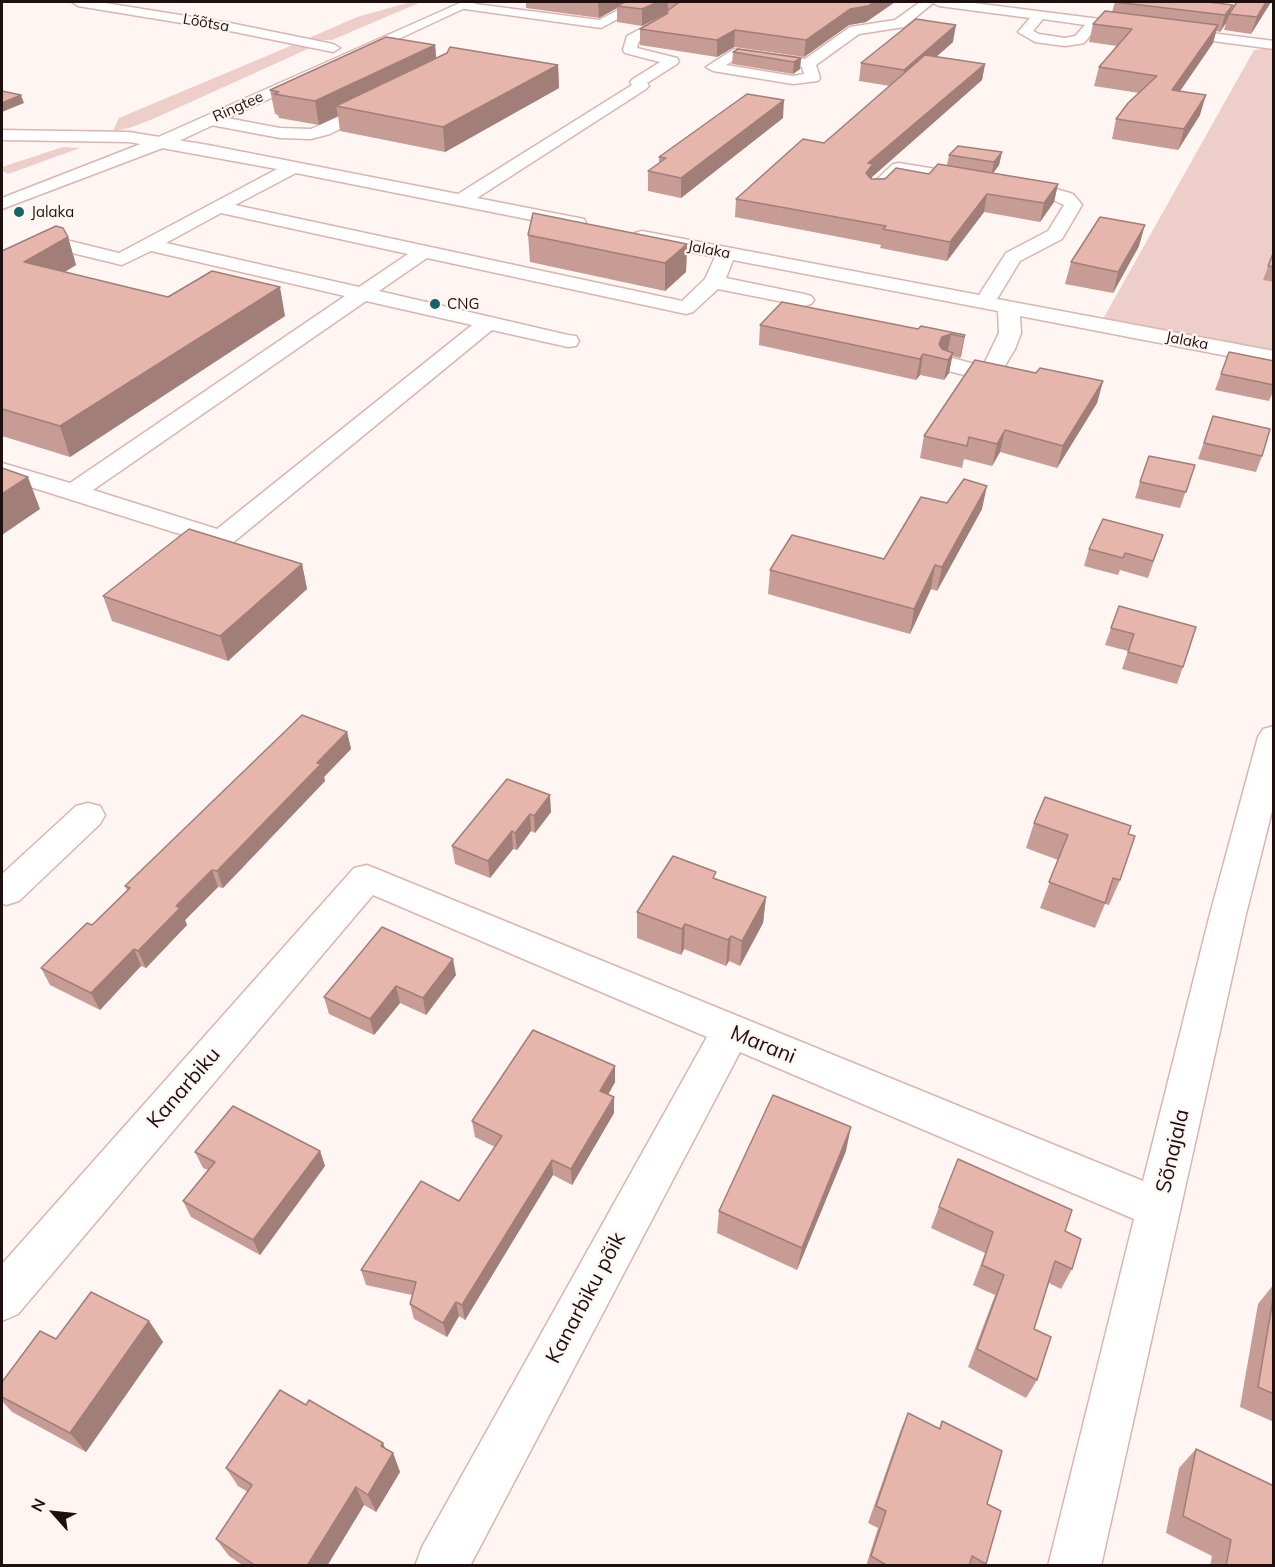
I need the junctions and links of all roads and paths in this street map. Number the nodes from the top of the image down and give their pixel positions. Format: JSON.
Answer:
{"nodes":[{"id":1,"x":78,"y":2,"type":"edge"},
{"id":2,"x":133,"y":2,"type":"edge"},
{"id":3,"x":528,"y":2,"type":"edge"},
{"id":4,"x":643,"y":2,"type":"edge"},
{"id":5,"x":927,"y":2,"type":"edge"},
{"id":6,"x":939,"y":2,"type":"edge"},
{"id":7,"x":468,"y":3,"type":"edge"},
{"id":8,"x":115,"y":8,"type":"junction"},
{"id":9,"x":508,"y":11,"type":"junction"},
{"id":10,"x":1040,"y":15,"type":"junction"},
{"id":11,"x":669,"y":18,"type":"edge"},
{"id":12,"x":1095,"y":22,"type":"junction"},
{"id":13,"x":1274,"y":45,"type":"edge"},
{"id":14,"x":312,"y":57,"type":"dead end"},
{"id":15,"x":808,"y":64,"type":"junction"},
{"id":16,"x":393,"y":96,"type":"edge"},
{"id":17,"x":211,"y":120,"type":"junction"},
{"id":18,"x":159,"y":134,"type":"junction"},
{"id":19,"x":2,"y":135,"type":"edge"},
{"id":20,"x":129,"y":137,"type":"junction"},
{"id":21,"x":293,"y":167,"type":"junction"},
{"id":22,"x":264,"y":182,"type":"junction"},
{"id":23,"x":2,"y":188,"type":"edge"},
{"id":24,"x":875,"y":191,"type":"edge"},
{"id":25,"x":461,"y":200,"type":"junction"},
{"id":26,"x":2,"y":204,"type":"edge"},
{"id":27,"x":218,"y":207,"type":"junction"},
{"id":28,"x":599,"y":228,"type":"edge"},
{"id":29,"x":622,"y":233,"type":"edge"},
{"id":30,"x":583,"y":242,"type":"edge"},
{"id":31,"x":149,"y":245,"type":"junction"},
{"id":32,"x":629,"y":251,"type":"edge"},
{"id":33,"x":423,"y":252,"type":"junction"},
{"id":34,"x":726,"y":254,"type":"junction"},
{"id":35,"x":663,"y":260,"type":"edge"},
{"id":36,"x":695,"y":268,"type":"dead end"},
{"id":37,"x":2,"y":275,"type":"edge"},
{"id":38,"x":716,"y":278,"type":"junction"},
{"id":39,"x":362,"y":294,"type":"junction"},
{"id":40,"x":804,"y":300,"type":"dead end"},
{"id":41,"x":984,"y":303,"type":"junction"},
{"id":42,"x":1006,"y":307,"type":"junction"},
{"id":43,"x":488,"y":323,"type":"junction"},
{"id":44,"x":568,"y":341,"type":"dead end"},
{"id":45,"x":1274,"y":358,"type":"edge"},
{"id":46,"x":948,"y":364,"type":"edge"},
{"id":47,"x":2,"y":470,"type":"edge"},
{"id":48,"x":73,"y":492,"type":"junction"},
{"id":49,"x":1274,"y":737,"type":"edge"},
{"id":50,"x":88,"y":815,"type":"dead end"},
{"id":51,"x":368,"y":878,"type":"joint"},
{"id":52,"x":3,"y":892,"type":"edge"},
{"id":53,"x":730,"y":1031,"type":"junction"},
{"id":54,"x":1160,"y":1209,"type":"junction"},
{"id":55,"x":2,"y":1298,"type":"edge"},
{"id":56,"x":441,"y":1566,"type":"edge"},
{"id":57,"x":1074,"y":1566,"type":"edge"}],
"edges":[{"from":1,"to":8,"type":"street","name":"Lõõtsa"},
{"from":2,"to":8,"type":"street"},
{"from":3,"to":9,"type":"street"},
{"from":4,"to":9,"type":"street"},
{"from":5,"to":15,"type":"street"},
{"from":6,"to":10,"type":"street"},
{"from":7,"to":9,"type":"street"},
{"from":7,"to":17,"type":"street","name":"Ringtee"},
{"from":8,"to":14,"type":"street","name":"Lõõtsa"},
{"from":10,"to":12,"type":"street"},
{"from":10,"to":12,"type":"street"},
{"from":11,"to":25,"type":"street"},
{"from":12,"to":13,"type":"street"},
{"from":15,"to":15,"type":"street"},
{"from":16,"to":17,"type":"street"},
{"from":17,"to":18,"type":"street","name":"Ringtee"},
{"from":18,"to":20,"type":"street"},
{"from":18,"to":21,"type":"street"},
{"from":18,"to":26,"type":"street","name":"Ringtee"},
{"from":19,"to":20,"type":"street"},
{"from":20,"to":23,"type":"street"},
{"from":21,"to":22,"type":"street"},
{"from":21,"to":25,"type":"street"},
{"from":22,"to":27,"type":"street"},
{"from":22,"to":30,"type":"street"},
{"from":24,"to":41,"type":"street"},
{"from":25,"to":28,"type":"street"},
{"from":27,"to":31,"type":"street"},
{"from":27,"to":33,"type":"street"},
{"from":29,"to":34,"type":"street","name":"Jalaka"},
{"from":31,"to":37,"type":"street"},
{"from":31,"to":39,"type":"street"},
{"from":32,"to":35,"type":"street"},
{"from":33,"to":38,"type":"street"},
{"from":33,"to":39,"type":"street"},
{"from":34,"to":38,"type":"street"},
{"from":34,"to":41,"type":"street","name":"Jalaka"},
{"from":36,"to":38,"type":"street"},
{"from":38,"to":40,"type":"street"},
{"from":39,"to":43,"type":"street"},
{"from":39,"to":48,"type":"street"},
{"from":41,"to":42,"type":"street","name":"Jalaka"},
{"from":42,"to":45,"type":"street","name":"Jalaka"},
{"from":42,"to":46,"type":"street"},
{"from":43,"to":44,"type":"street"},
{"from":43,"to":48,"type":"street"},
{"from":47,"to":48,"type":"street"},
{"from":49,"to":54,"type":"street","name":"Sõnajala"},
{"from":50,"to":52,"type":"street"},
{"from":51,"to":53,"type":"street","name":"Marani"},
{"from":51,"to":55,"type":"street","name":"Kanarbiku"},
{"from":53,"to":54,"type":"street","name":"Marani"},
{"from":53,"to":56,"type":"street","name":"Kanarbiku põik"},
{"from":54,"to":57,"type":"street","name":"Sõnajala"}]}
